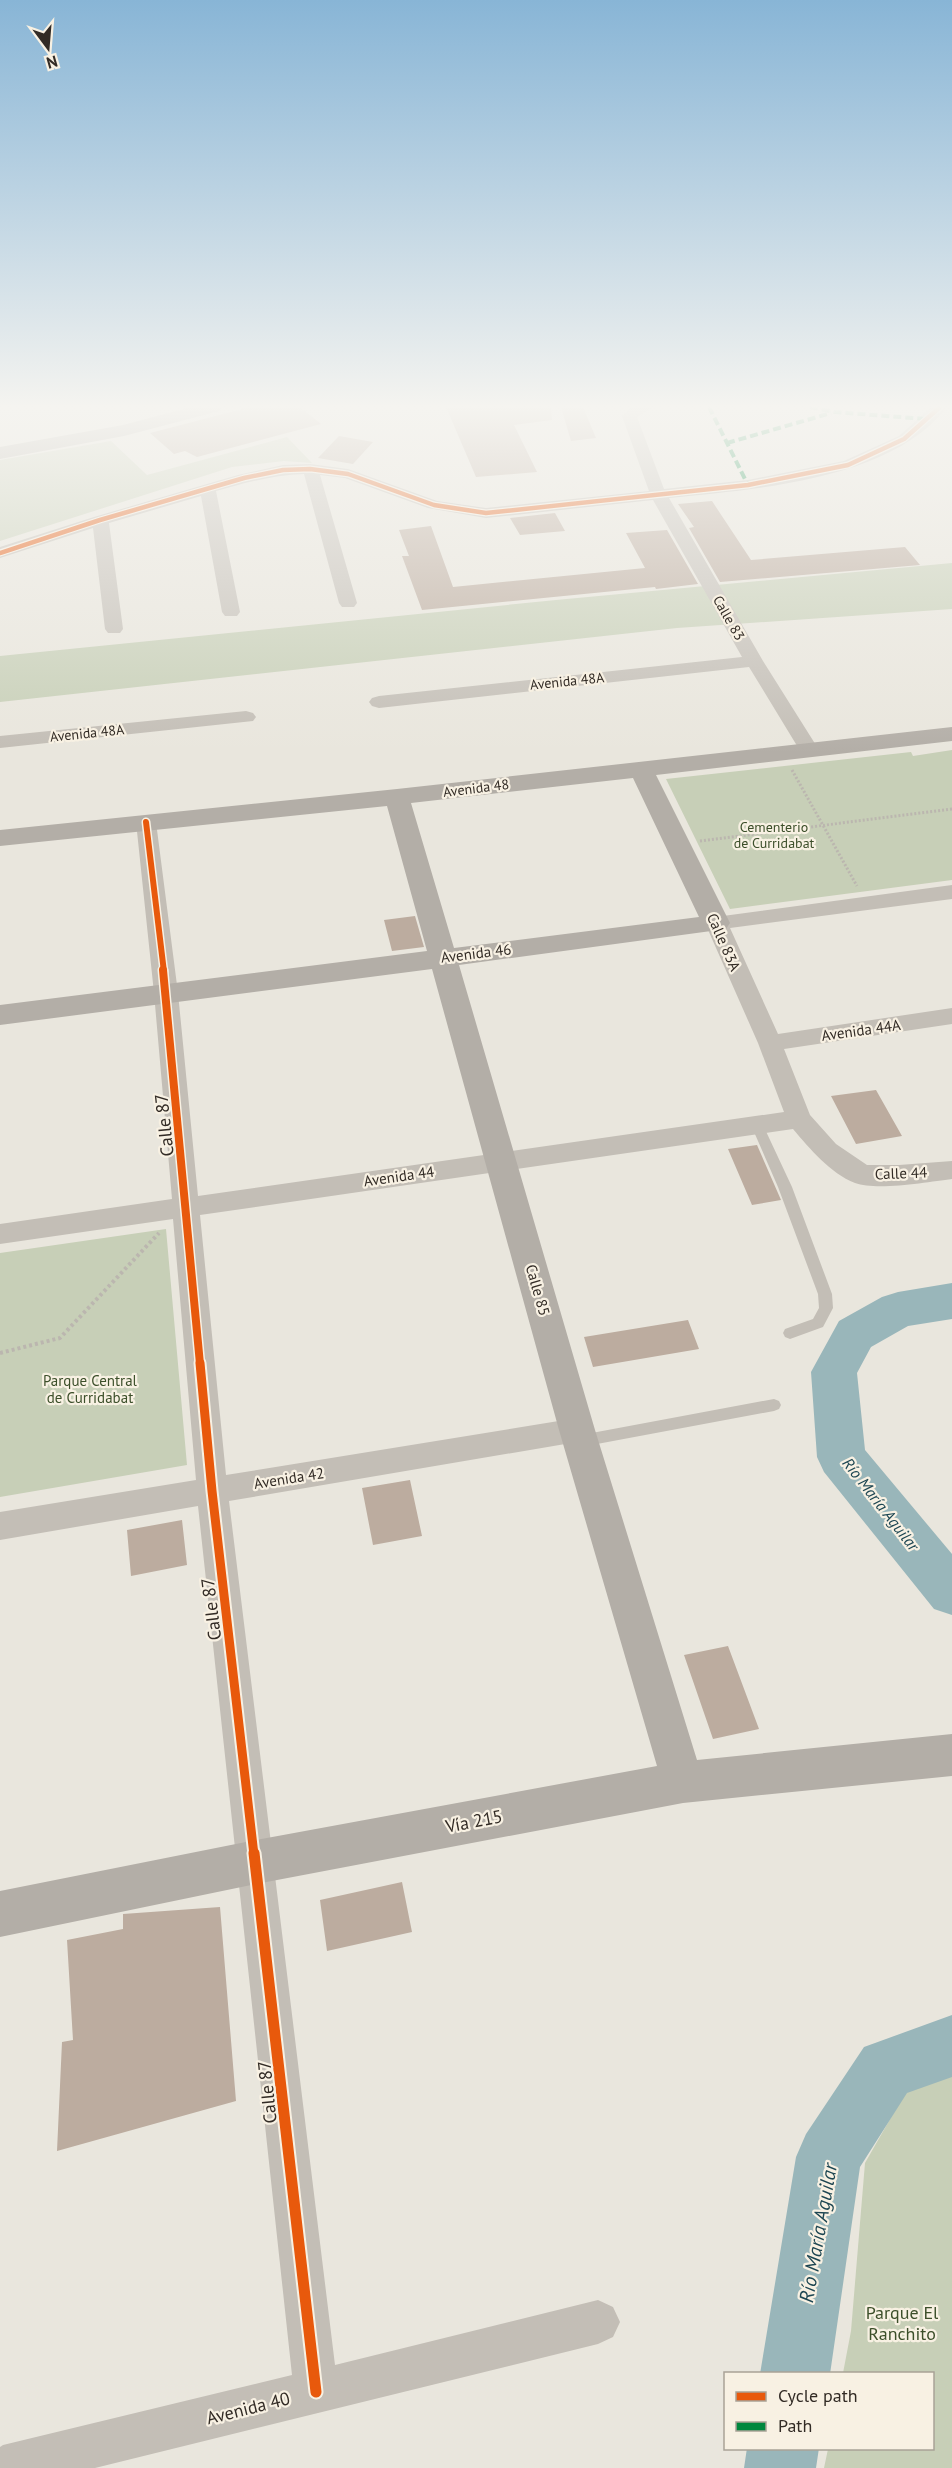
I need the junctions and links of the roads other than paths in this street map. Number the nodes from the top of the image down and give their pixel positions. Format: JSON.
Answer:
{"nodes":[{"id":1,"x":93,"y":522,"type":"edge"},
{"id":2,"x":100,"y":522,"type":"edge"},
{"id":3,"x":214,"y":522,"type":"edge"},
{"id":4,"x":325,"y":522,"type":"edge"},
{"id":5,"x":674,"y":522,"type":"edge"},
{"id":6,"x":0,"y":553,"type":"edge"},
{"id":7,"x":348,"y":603,"type":"dead end"},
{"id":8,"x":231,"y":612,"type":"dead end"},
{"id":9,"x":114,"y":629,"type":"dead end"},
{"id":10,"x":754,"y":661,"type":"junction"},
{"id":11,"x":379,"y":702,"type":"dead end"},
{"id":12,"x":246,"y":717,"type":"dead end"},
{"id":13,"x":952,"y":734,"type":"edge"},
{"id":14,"x":0,"y":741,"type":"edge"},
{"id":15,"x":809,"y":750,"type":"junction"},
{"id":16,"x":641,"y":769,"type":"junction"},
{"id":17,"x":397,"y":797,"type":"junction"},
{"id":18,"x":146,"y":822,"type":"junction"},
{"id":19,"x":0,"y":838,"type":"edge"},
{"id":20,"x":952,"y":892,"type":"edge"},
{"id":21,"x":716,"y":922,"type":"junction"},
{"id":22,"x":443,"y":957,"type":"junction"},
{"id":23,"x":166,"y":993,"type":"junction"},
{"id":24,"x":0,"y":1015,"type":"edge"},
{"id":25,"x":952,"y":1016,"type":"edge"},
{"id":26,"x":770,"y":1043,"type":"junction"},
{"id":27,"x":799,"y":1119,"type":"junction"},
{"id":28,"x":757,"y":1125,"type":"junction"},
{"id":29,"x":501,"y":1161,"type":"junction"},
{"id":30,"x":952,"y":1170,"type":"edge"},
{"id":31,"x":187,"y":1207,"type":"junction"},
{"id":32,"x":0,"y":1234,"type":"edge"},
{"id":33,"x":790,"y":1333,"type":"dead end"},
{"id":34,"x":774,"y":1405,"type":"dead end"},
{"id":35,"x":579,"y":1435,"type":"junction"},
{"id":36,"x":212,"y":1491,"type":"junction"},
{"id":37,"x":0,"y":1526,"type":"edge"},
{"id":38,"x":952,"y":1755,"type":"edge"},
{"id":39,"x":683,"y":1782,"type":"junction"},
{"id":40,"x":256,"y":1862,"type":"junction"},
{"id":41,"x":0,"y":1914,"type":"edge"},
{"id":42,"x":598,"y":2322,"type":"dead end"},
{"id":43,"x":316,"y":2391,"type":"junction"},
{"id":44,"x":3,"y":2468,"type":"edge"}],
"edges":[{"from":1,"to":6,"type":"street"},
{"from":2,"to":9,"type":"street"},
{"from":3,"to":8,"type":"street"},
{"from":4,"to":7,"type":"street"},
{"from":5,"to":10,"type":"street","name":"Calle 83"},
{"from":10,"to":11,"type":"street","name":"Avenida 48A"},
{"from":10,"to":15,"type":"street","name":"Calle 83"},
{"from":12,"to":14,"type":"street","name":"Avenida 48A"},
{"from":13,"to":15,"type":"main road","name":"Avenida 48"},
{"from":15,"to":16,"type":"main road","name":"Avenida 48"},
{"from":16,"to":17,"type":"main road","name":"Avenida 48"},
{"from":16,"to":21,"type":"main road","name":"Calle 83A"},
{"from":17,"to":18,"type":"main road","name":"Avenida 48"},
{"from":17,"to":22,"type":"main road","name":"Calle 85"},
{"from":18,"to":19,"type":"main road","name":"Avenida 48"},
{"from":18,"to":23,"type":"street","name":"Calle 87"},
{"from":20,"to":21,"type":"street","name":"Avenida 46"},
{"from":21,"to":22,"type":"main road","name":"Avenida 46"},
{"from":21,"to":26,"type":"street","name":"Calle 83A"},
{"from":22,"to":23,"type":"main road","name":"Avenida 46"},
{"from":22,"to":29,"type":"main road","name":"Calle 85"},
{"from":23,"to":24,"type":"main road","name":"Avenida 46"},
{"from":23,"to":31,"type":"street","name":"Calle 87"},
{"from":25,"to":26,"type":"street","name":"Avenida 44A"},
{"from":26,"to":27,"type":"street","name":"Calle 83A"},
{"from":27,"to":28,"type":"street","name":"Avenida 44"},
{"from":27,"to":30,"type":"street","name":"Calle 44"},
{"from":28,"to":29,"type":"street","name":"Avenida 44"},
{"from":28,"to":33,"type":"lane"},
{"from":29,"to":31,"type":"street","name":"Avenida 44"},
{"from":29,"to":35,"type":"main road","name":"Calle 85"},
{"from":31,"to":32,"type":"street","name":"Avenida 44"},
{"from":31,"to":36,"type":"street","name":"Calle 87"},
{"from":34,"to":35,"type":"lane","name":"Avenida 42"},
{"from":35,"to":36,"type":"street","name":"Avenida 42"},
{"from":35,"to":39,"type":"main road","name":"Calle 85"},
{"from":36,"to":37,"type":"street","name":"Avenida 42"},
{"from":36,"to":40,"type":"street","name":"Calle 87"},
{"from":38,"to":39,"type":"main road","name":"Vía 215"},
{"from":39,"to":40,"type":"main road","name":"Vía 215"},
{"from":40,"to":41,"type":"main road","name":"Vía 215"},
{"from":40,"to":43,"type":"street","name":"Calle 87"},
{"from":42,"to":43,"type":"street","name":"Avenida 40"},
{"from":43,"to":44,"type":"street","name":"Avenida 40"}]}
